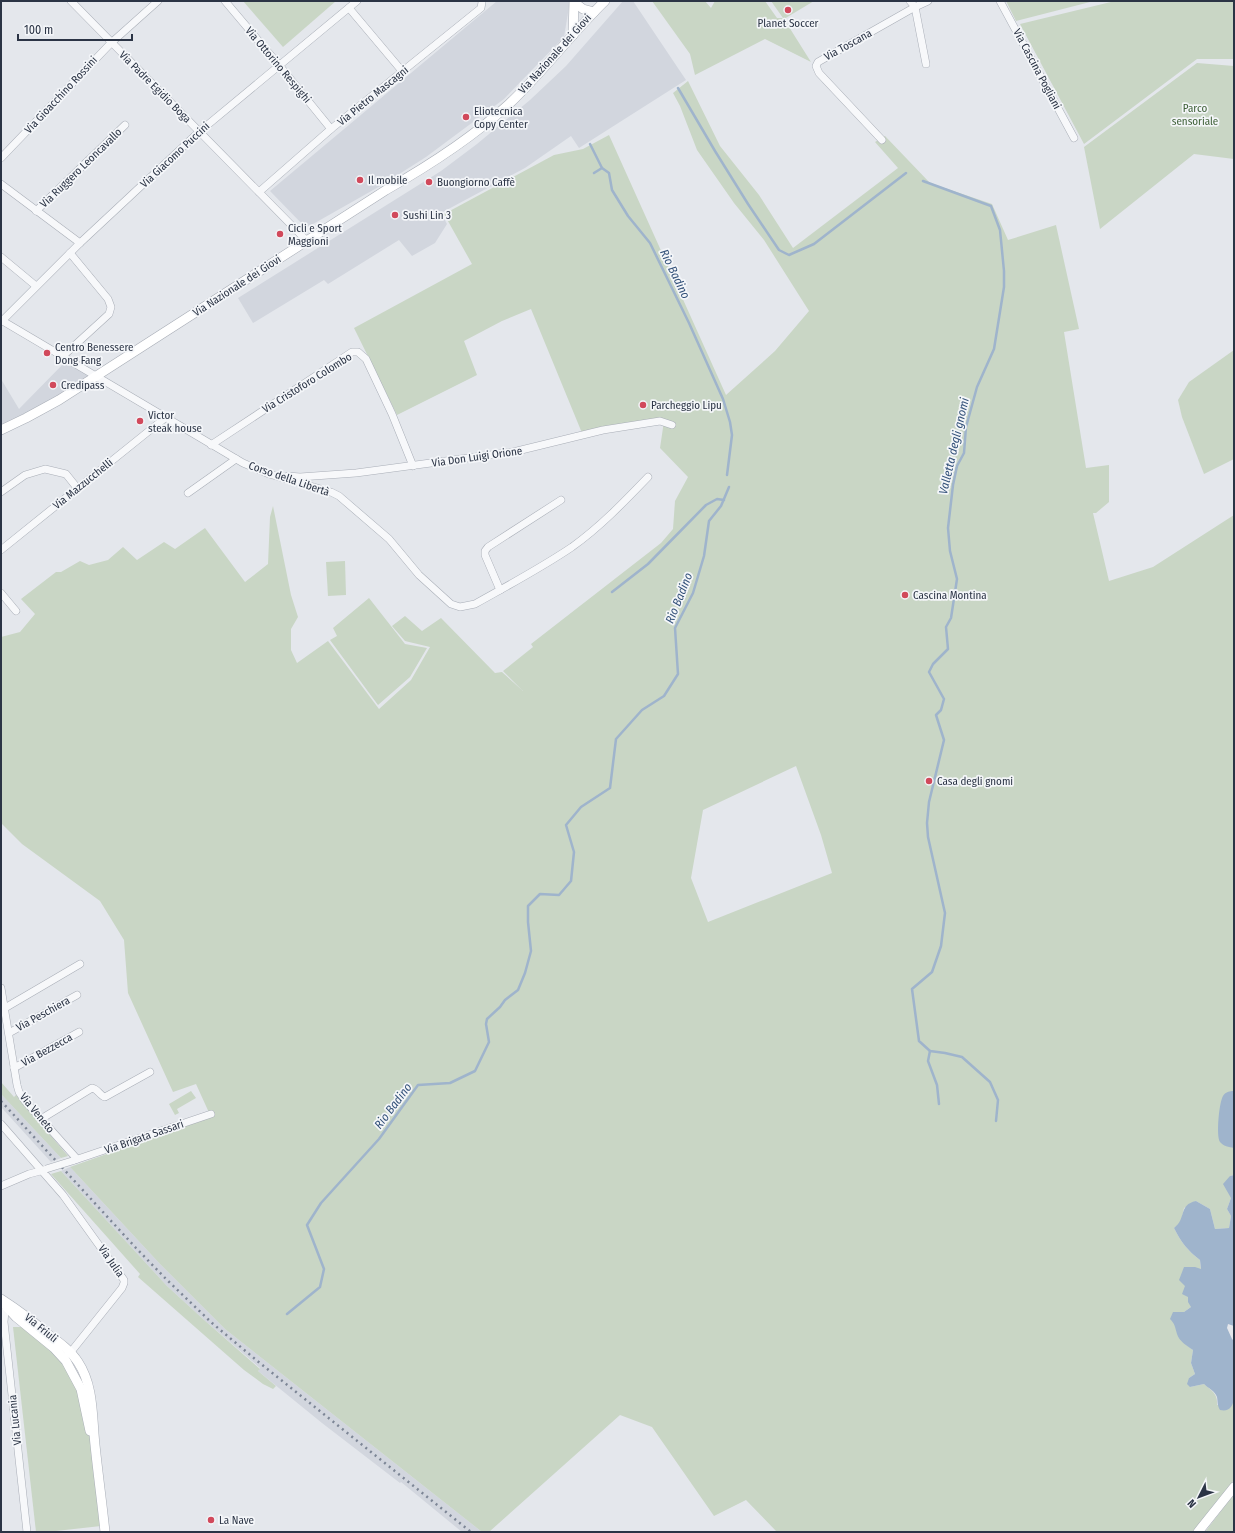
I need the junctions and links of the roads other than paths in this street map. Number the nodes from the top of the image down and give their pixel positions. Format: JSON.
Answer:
{"nodes":[{"id":1,"x":71,"y":1,"type":"edge"},
{"id":2,"x":158,"y":1,"type":"edge"},
{"id":3,"x":224,"y":1,"type":"edge"},
{"id":4,"x":357,"y":1,"type":"edge"},
{"id":5,"x":483,"y":1,"type":"edge"},
{"id":6,"x":604,"y":1,"type":"edge"},
{"id":7,"x":928,"y":1,"type":"edge"},
{"id":8,"x":1000,"y":1,"type":"edge"},
{"id":9,"x":574,"y":2,"type":"edge"},
{"id":10,"x":913,"y":4,"type":"edge"},
{"id":11,"x":349,"y":8,"type":"junction"},
{"id":12,"x":594,"y":12,"type":"junction"},
{"id":13,"x":573,"y":35,"type":"junction"},
{"id":14,"x":111,"y":43,"type":"junction"},
{"id":15,"x":279,"y":64,"type":"junction"},
{"id":16,"x":926,"y":64,"type":"dead end"},
{"id":17,"x":402,"y":71,"type":"junction"},
{"id":18,"x":125,"y":125,"type":"dead end"},
{"id":19,"x":331,"y":129,"type":"junction"},
{"id":20,"x":200,"y":132,"type":"junction"},
{"id":21,"x":1074,"y":138,"type":"dead end"},
{"id":22,"x":882,"y":140,"type":"dead end"},
{"id":23,"x":1,"y":158,"type":"edge"},
{"id":24,"x":1,"y":184,"type":"edge"},
{"id":25,"x":260,"y":192,"type":"junction"},
{"id":26,"x":36,"y":210,"type":"junction"},
{"id":27,"x":307,"y":241,"type":"junction"},
{"id":28,"x":80,"y":243,"type":"junction"},
{"id":29,"x":70,"y":253,"type":"junction"},
{"id":30,"x":1,"y":257,"type":"edge"},
{"id":31,"x":36,"y":286,"type":"junction"},
{"id":32,"x":2,"y":320,"type":"edge"},
{"id":33,"x":63,"y":356,"type":"junction"},
{"id":34,"x":97,"y":376,"type":"junction"},
{"id":35,"x":165,"y":418,"type":"junction"},
{"id":36,"x":672,"y":425,"type":"dead end"},
{"id":37,"x":1,"y":430,"type":"edge"},
{"id":38,"x":212,"y":445,"type":"junction"},
{"id":39,"x":236,"y":459,"type":"junction"},
{"id":40,"x":413,"y":466,"type":"junction"},
{"id":41,"x":278,"y":476,"type":"junction"},
{"id":42,"x":648,"y":477,"type":"dead end"},
{"id":43,"x":78,"y":489,"type":"junction"},
{"id":44,"x":1,"y":492,"type":"edge"},
{"id":45,"x":188,"y":493,"type":"dead end"},
{"id":46,"x":561,"y":500,"type":"dead end"},
{"id":47,"x":1,"y":550,"type":"edge"},
{"id":48,"x":500,"y":590,"type":"junction"},
{"id":49,"x":1,"y":593,"type":"edge"},
{"id":50,"x":16,"y":611,"type":"dead end"},
{"id":51,"x":80,"y":964,"type":"dead end"},
{"id":52,"x":1,"y":988,"type":"edge"},
{"id":53,"x":77,"y":994,"type":"dead end"},
{"id":54,"x":5,"y":1008,"type":"junction"},
{"id":55,"x":79,"y":1032,"type":"dead end"},
{"id":56,"x":9,"y":1033,"type":"junction"},
{"id":57,"x":14,"y":1068,"type":"junction"},
{"id":58,"x":150,"y":1072,"type":"dead end"},
{"id":59,"x":210,"y":1114,"type":"dead end"},
{"id":60,"x":41,"y":1119,"type":"junction"},
{"id":61,"x":1,"y":1124,"type":"edge"},
{"id":62,"x":74,"y":1160,"type":"junction"},
{"id":63,"x":44,"y":1170,"type":"junction"},
{"id":64,"x":1,"y":1186,"type":"edge"},
{"id":65,"x":1,"y":1299,"type":"edge"},
{"id":66,"x":7,"y":1308,"type":"junction"},
{"id":67,"x":40,"y":1327,"type":"junction"},
{"id":68,"x":41,"y":1338,"type":"junction"},
{"id":69,"x":70,"y":1353,"type":"junction"},
{"id":70,"x":95,"y":1447,"type":"junction"},
{"id":71,"x":1234,"y":1487,"type":"edge"},
{"id":72,"x":27,"y":1532,"type":"edge"},
{"id":73,"x":105,"y":1532,"type":"edge"},
{"id":74,"x":1198,"y":1532,"type":"edge"}],
"edges":[{"from":1,"to":14,"type":"street","name":"Via Padre Egidio Boga"},
{"from":2,"to":14,"type":"street","name":"Via Gioacchino Rossini"},
{"from":3,"to":15,"type":"street","name":"Via Ottorino Respighi"},
{"from":4,"to":11,"type":"street","name":"Via Giacomo Puccini"},
{"from":5,"to":17,"type":"street","name":"Via Pietro Mascagni"},
{"from":6,"to":12,"type":"main road","name":"Via Nazionale dei Giovi"},
{"from":7,"to":10,"type":"street","name":"Via Toscana"},
{"from":8,"to":21,"type":"street","name":"Via Cascina Pogliani"},
{"from":9,"to":12,"type":"main road"},
{"from":9,"to":13,"type":"main road"},
{"from":10,"to":16,"type":"street"},
{"from":10,"to":22,"type":"street","name":"Via Toscana"},
{"from":11,"to":15,"type":"street","name":"Via Giacomo Puccini"},
{"from":11,"to":17,"type":"street"},
{"from":12,"to":13,"type":"main road","name":"Via Nazionale dei Giovi"},
{"from":13,"to":27,"type":"main road","name":"Via Nazionale dei Giovi"},
{"from":14,"to":20,"type":"street","name":"Via Padre Egidio Boga"},
{"from":14,"to":23,"type":"street","name":"Via Gioacchino Rossini"},
{"from":15,"to":19,"type":"street","name":"Via Ottorino Respighi"},
{"from":15,"to":20,"type":"street","name":"Via Giacomo Puccini"},
{"from":17,"to":19,"type":"street","name":"Via Pietro Mascagni"},
{"from":18,"to":26,"type":"street","name":"Via Ruggero Leoncavallo"},
{"from":19,"to":25,"type":"street","name":"Via Pietro Mascagni"},
{"from":20,"to":25,"type":"street","name":"Via Padre Egidio Boga"},
{"from":20,"to":28,"type":"street","name":"Via Giacomo Puccini"},
{"from":24,"to":26,"type":"street"},
{"from":25,"to":27,"type":"street","name":"Via Padre Egidio Boga"},
{"from":26,"to":28,"type":"street"},
{"from":27,"to":34,"type":"main road","name":"Via Nazionale dei Giovi"},
{"from":28,"to":29,"type":"street","name":"Via Giacomo Puccini"},
{"from":29,"to":31,"type":"street","name":"Via Giacomo Puccini"},
{"from":29,"to":33,"type":"street"},
{"from":30,"to":31,"type":"street"},
{"from":31,"to":32,"type":"street","name":"Via Giacomo Puccini"},
{"from":32,"to":33,"type":"street","name":"Corso della Libertà"},
{"from":33,"to":34,"type":"street","name":"Corso della Libertà"},
{"from":34,"to":35,"type":"street","name":"Corso della Libertà"},
{"from":34,"to":37,"type":"main road","name":"Via Nazionale dei Giovi"},
{"from":35,"to":38,"type":"street","name":"Corso della Libertà"},
{"from":35,"to":43,"type":"street","name":"Via Mazzucchelli"},
{"from":36,"to":40,"type":"street","name":"Via Don Luigi Orione"},
{"from":38,"to":39,"type":"street","name":"Corso della Libertà"},
{"from":38,"to":40,"type":"street","name":"Via Cristoforo Colombo"},
{"from":39,"to":41,"type":"street","name":"Corso della Libertà"},
{"from":39,"to":45,"type":"street"},
{"from":40,"to":41,"type":"street","name":"Via Don Luigi Orione"},
{"from":41,"to":48,"type":"street","name":"Corso della Libertà"},
{"from":42,"to":48,"type":"street","name":"Corso della Libertà"},
{"from":43,"to":44,"type":"street"},
{"from":43,"to":47,"type":"street","name":"Via Mazzucchelli"},
{"from":46,"to":48,"type":"street"},
{"from":49,"to":50,"type":"street"},
{"from":51,"to":54,"type":"street"},
{"from":52,"to":54,"type":"street","name":"Via Veneto"},
{"from":53,"to":56,"type":"street","name":"Via Peschiera"},
{"from":54,"to":56,"type":"street","name":"Via Veneto"},
{"from":55,"to":57,"type":"street","name":"Via Bezzecca"},
{"from":56,"to":57,"type":"street","name":"Via Veneto"},
{"from":57,"to":60,"type":"street","name":"Via Veneto"},
{"from":58,"to":60,"type":"street"},
{"from":59,"to":62,"type":"street","name":"Via Brigata Sassari"},
{"from":60,"to":62,"type":"street","name":"Via Veneto"},
{"from":61,"to":63,"type":"street"},
{"from":62,"to":63,"type":"street","bridge":true},
{"from":63,"to":64,"type":"street"},
{"from":63,"to":69,"type":"street","name":"Via Julia"},
{"from":65,"to":66,"type":"main road","name":"Via Friuli"},
{"from":65,"to":67,"type":"main road","name":"Via Friuli"},
{"from":66,"to":67,"type":"street"},
{"from":66,"to":68,"type":"main road","name":"Via Friuli"},
{"from":66,"to":72,"type":"street","name":"Via Lucania"},
{"from":67,"to":69,"type":"main road","name":"Via Friuli"},
{"from":68,"to":69,"type":"street"},
{"from":68,"to":70,"type":"main road","name":"Via Friuli"},
{"from":69,"to":70,"type":"main road","name":"Via Friuli"},
{"from":70,"to":73,"type":"main road"},
{"from":71,"to":74,"type":"main road"}]}
